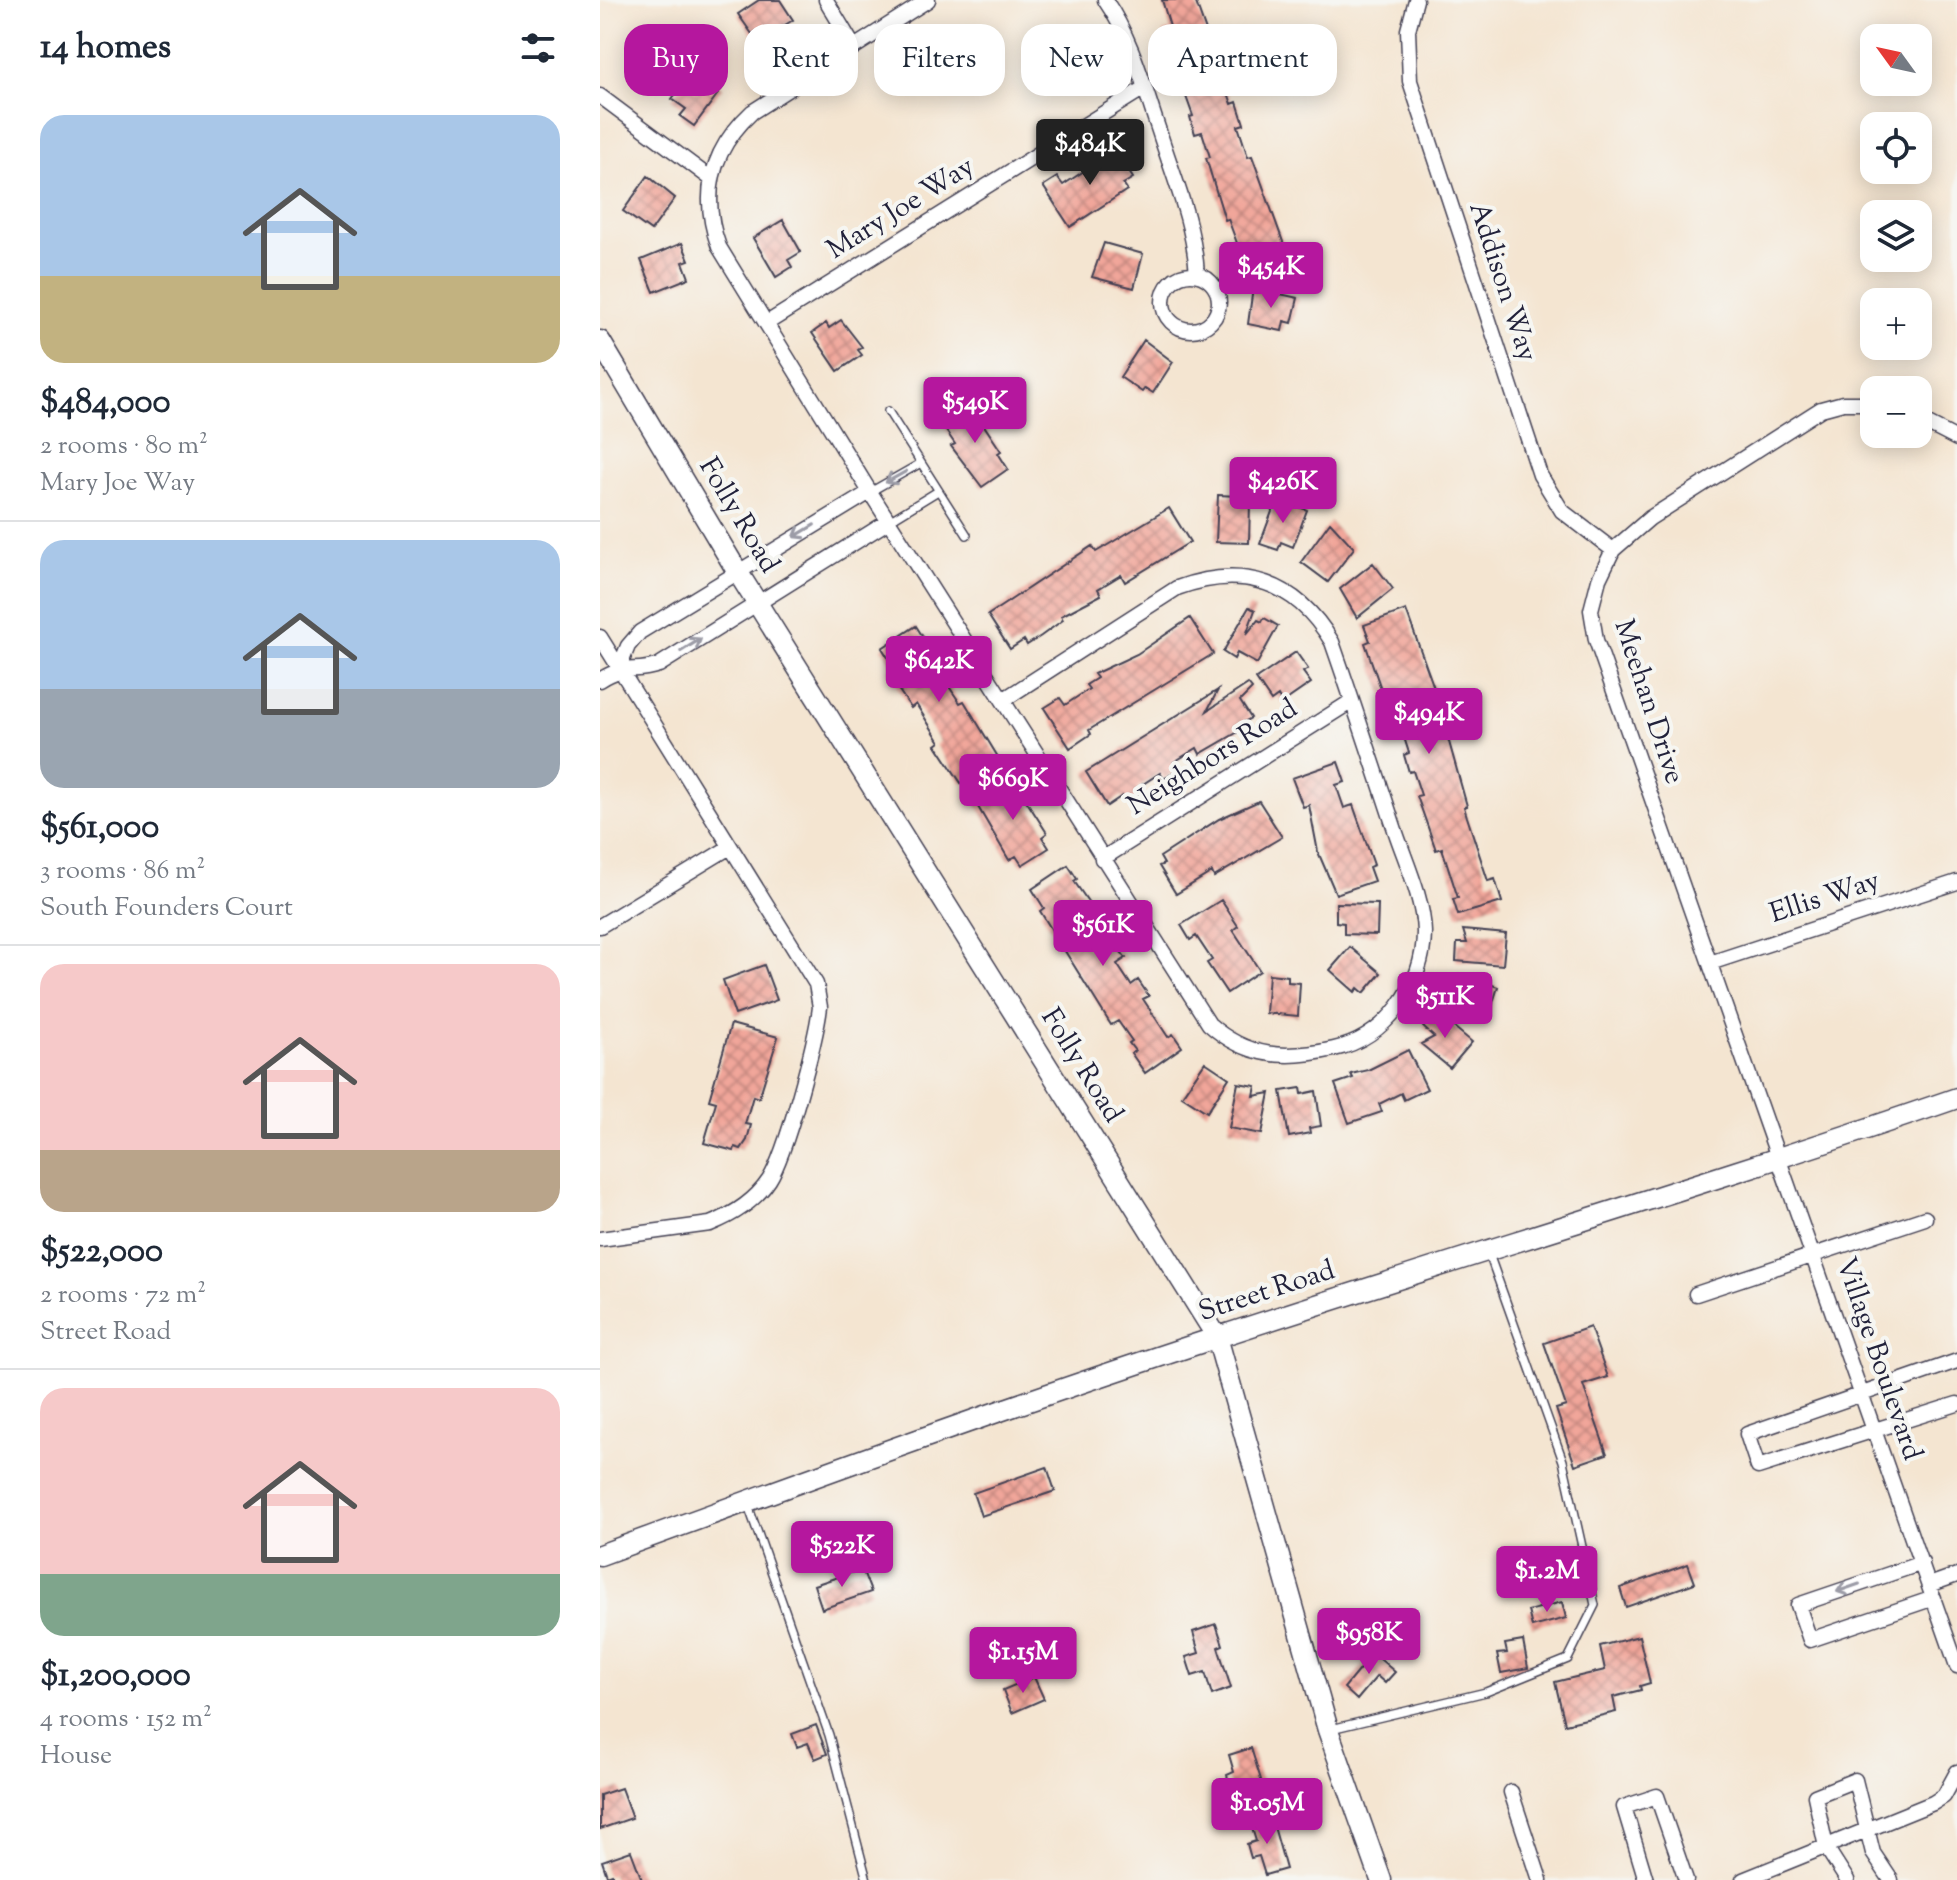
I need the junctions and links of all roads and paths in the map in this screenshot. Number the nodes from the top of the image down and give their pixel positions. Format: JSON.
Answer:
{"nodes":[{"id":1,"x":826,"y":0,"type":"edge"},
{"id":2,"x":928,"y":0,"type":"edge"},
{"id":3,"x":1105,"y":0,"type":"edge"},
{"id":4,"x":1416,"y":0,"type":"edge"},
{"id":5,"x":840,"y":24,"type":"edge"},
{"id":6,"x":858,"y":44,"type":"edge"},
{"id":7,"x":1144,"y":88,"type":"junction"},
{"id":8,"x":600,"y":96,"type":"edge"},
{"id":9,"x":777,"y":96,"type":"edge"},
{"id":10,"x":710,"y":178,"type":"junction"},
{"id":11,"x":1197,"y":274,"type":"junction"},
{"id":12,"x":767,"y":323,"type":"junction"},
{"id":13,"x":600,"y":341,"type":"edge"},
{"id":14,"x":1860,"y":403,"type":"edge"},
{"id":15,"x":888,"y":411,"type":"dead end"},
{"id":16,"x":1932,"y":426,"type":"edge"},
{"id":17,"x":1957,"y":439,"type":"edge"},
{"id":18,"x":921,"y":463,"type":"junction"},
{"id":19,"x":938,"y":491,"type":"junction"},
{"id":20,"x":870,"y":492,"type":"junction"},
{"id":21,"x":889,"y":521,"type":"junction"},
{"id":22,"x":967,"y":535,"type":"dead end"},
{"id":23,"x":1613,"y":550,"type":"junction"},
{"id":24,"x":737,"y":571,"type":"junction"},
{"id":25,"x":758,"y":603,"type":"junction"},
{"id":26,"x":600,"y":637,"type":"edge"},
{"id":27,"x":619,"y":668,"type":"junction"},
{"id":28,"x":600,"y":680,"type":"edge"},
{"id":29,"x":1003,"y":700,"type":"junction"},
{"id":30,"x":1352,"y":701,"type":"junction"},
{"id":31,"x":730,"y":847,"type":"junction"},
{"id":32,"x":1102,"y":859,"type":"junction"},
{"id":33,"x":1957,"y":882,"type":"edge"},
{"id":34,"x":600,"y":926,"type":"edge"},
{"id":35,"x":1710,"y":963,"type":"junction"},
{"id":36,"x":1957,"y":1098,"type":"edge"},
{"id":37,"x":1780,"y":1159,"type":"junction"},
{"id":38,"x":1925,"y":1218,"type":"dead end"},
{"id":39,"x":600,"y":1239,"type":"edge"},
{"id":40,"x":1488,"y":1251,"type":"junction"},
{"id":41,"x":1813,"y":1254,"type":"junction"},
{"id":42,"x":1696,"y":1294,"type":"dead end"},
{"id":43,"x":1217,"y":1337,"type":"junction"},
{"id":44,"x":1957,"y":1361,"type":"edge"},
{"id":45,"x":1863,"y":1395,"type":"junction"},
{"id":46,"x":1957,"y":1404,"type":"edge"},
{"id":47,"x":1874,"y":1428,"type":"junction"},
{"id":48,"x":747,"y":1501,"type":"junction"},
{"id":49,"x":600,"y":1555,"type":"edge"},
{"id":50,"x":1922,"y":1563,"type":"junction"},
{"id":51,"x":1957,"y":1575,"type":"edge"},
{"id":52,"x":1932,"y":1592,"type":"junction"},
{"id":53,"x":1957,"y":1666,"type":"edge"},
{"id":54,"x":1328,"y":1730,"type":"junction"},
{"id":55,"x":1957,"y":1772,"type":"edge"},
{"id":56,"x":1511,"y":1792,"type":"dead end"},
{"id":57,"x":1867,"y":1830,"type":"junction"},
{"id":58,"x":1826,"y":1847,"type":"junction"},
{"id":59,"x":867,"y":1880,"type":"edge"},
{"id":60,"x":1381,"y":1880,"type":"edge"},
{"id":61,"x":1540,"y":1880,"type":"edge"},
{"id":62,"x":1646,"y":1880,"type":"edge"},
{"id":63,"x":1686,"y":1880,"type":"edge"},
{"id":64,"x":1743,"y":1880,"type":"edge"},
{"id":65,"x":1847,"y":1880,"type":"edge"},
{"id":66,"x":1891,"y":1880,"type":"edge"}],
"edges":[{"from":1,"to":5,"type":"street"},
{"from":2,"to":6,"type":"street"},
{"from":3,"to":7,"type":"street"},
{"from":4,"to":23,"type":"street","name":"Addison Way"},
{"from":7,"to":11,"type":"street"},
{"from":7,"to":12,"type":"street","name":"Mary Joe Way"},
{"from":8,"to":10,"type":"street"},
{"from":9,"to":10,"type":"street"},
{"from":10,"to":12,"type":"street"},
{"from":11,"to":11,"type":"street"},
{"from":12,"to":20,"type":"street"},
{"from":13,"to":24,"type":"street","name":"Folly Road"},
{"from":14,"to":23,"type":"street","name":"Meehan Drive"},
{"from":15,"to":18,"type":"lane"},
{"from":16,"to":17,"type":"street"},
{"from":18,"to":19,"type":"lane"},
{"from":18,"to":20,"type":"lane","one_way":true},
{"from":19,"to":21,"type":"lane"},
{"from":19,"to":22,"type":"lane"},
{"from":20,"to":21,"type":"street"},
{"from":20,"to":24,"type":"street","one_way":true},
{"from":21,"to":25,"type":"street"},
{"from":21,"to":29,"type":"street"},
{"from":23,"to":35,"type":"street","name":"Meehan Drive"},
{"from":24,"to":25,"type":"street","name":"Folly Road"},
{"from":24,"to":27,"type":"street"},
{"from":27,"to":25,"type":"street","one_way":true},
{"from":25,"to":43,"type":"street","name":"Folly Road"},
{"from":26,"to":27,"type":"street"},
{"from":27,"to":28,"type":"street"},
{"from":27,"to":31,"type":"street"},
{"from":29,"to":30,"type":"street"},
{"from":29,"to":32,"type":"street"},
{"from":30,"to":32,"type":"street","name":"Neighbors Road"},
{"from":30,"to":32,"type":"street"},
{"from":31,"to":34,"type":"street"},
{"from":31,"to":39,"type":"street"},
{"from":33,"to":35,"type":"street","name":"Ellis Way"},
{"from":35,"to":37,"type":"street","name":"Meehan Drive"},
{"from":36,"to":37,"type":"street","name":"Street Road"},
{"from":37,"to":40,"type":"street","name":"Street Road"},
{"from":37,"to":41,"type":"street","name":"Village Boulevard"},
{"from":38,"to":41,"type":"street"},
{"from":40,"to":43,"type":"street","name":"Street Road"},
{"from":40,"to":54,"type":"lane"},
{"from":41,"to":42,"type":"street"},
{"from":41,"to":45,"type":"street","name":"Village Boulevard"},
{"from":43,"to":48,"type":"street","name":"Street Road"},
{"from":43,"to":54,"type":"street","name":"Folly Road"},
{"from":44,"to":45,"type":"street"},
{"from":45,"to":47,"type":"street","name":"Village Boulevard"},
{"from":45,"to":47,"type":"street"},
{"from":46,"to":47,"type":"street"},
{"from":47,"to":50,"type":"street","name":"Village Boulevard"},
{"from":48,"to":49,"type":"street","name":"Street Road"},
{"from":48,"to":59,"type":"lane"},
{"from":50,"to":52,"type":"street","name":"Village Boulevard"},
{"from":50,"to":52,"type":"street","one_way":true},
{"from":51,"to":52,"type":"street"},
{"from":52,"to":53,"type":"street","name":"Village Boulevard"},
{"from":54,"to":60,"type":"street","name":"Folly Road"},
{"from":55,"to":57,"type":"street"},
{"from":56,"to":61,"type":"street"},
{"from":57,"to":58,"type":"street"},
{"from":57,"to":58,"type":"street"},
{"from":57,"to":66,"type":"street"},
{"from":58,"to":64,"type":"street"},
{"from":58,"to":65,"type":"street"},
{"from":62,"to":63,"type":"street"}]}
